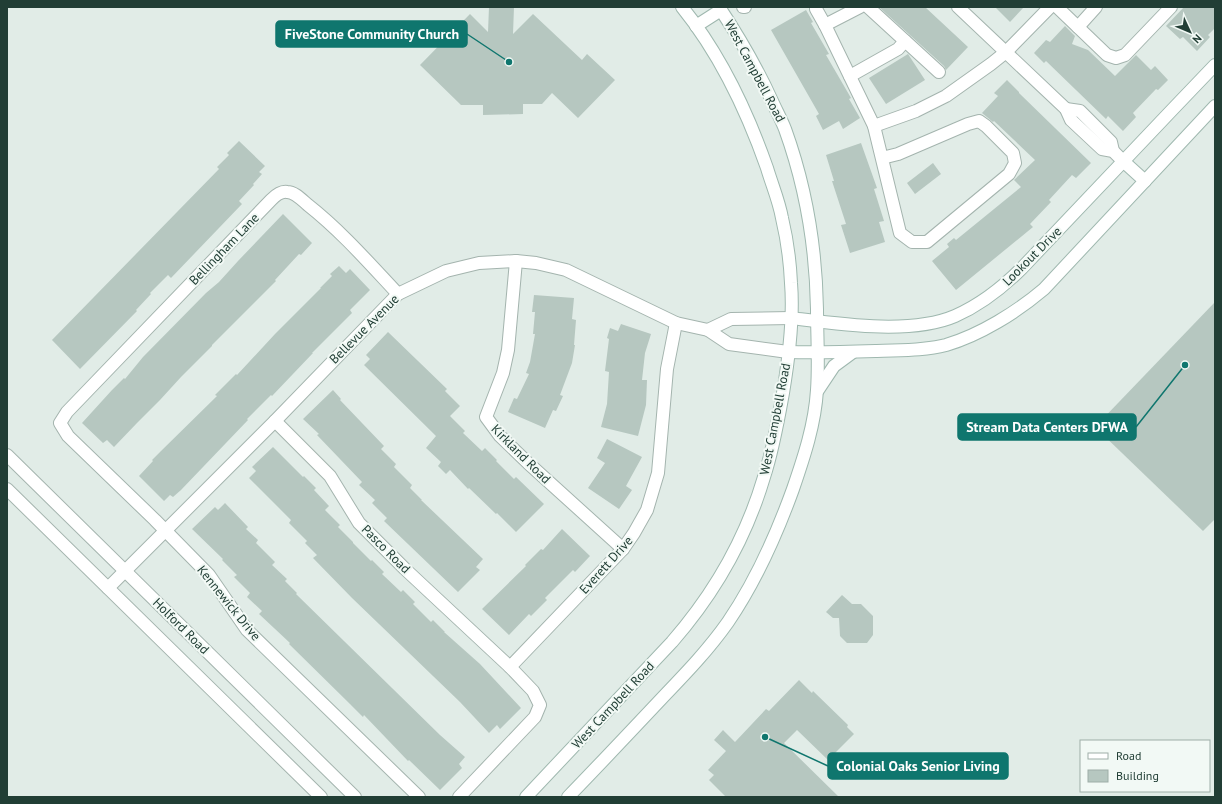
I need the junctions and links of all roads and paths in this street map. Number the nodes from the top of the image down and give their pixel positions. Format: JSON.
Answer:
{"nodes":[{"id":1,"x":682,"y":7,"type":"edge"},
{"id":2,"x":860,"y":7,"type":"edge"},
{"id":3,"x":868,"y":7,"type":"edge"},
{"id":4,"x":958,"y":7,"type":"edge"},
{"id":5,"x":1050,"y":7,"type":"edge"},
{"id":6,"x":1057,"y":7,"type":"edge"},
{"id":7,"x":1096,"y":7,"type":"edge"},
{"id":8,"x":1171,"y":7,"type":"edge"},
{"id":9,"x":722,"y":8,"type":"edge"},
{"id":10,"x":816,"y":9,"type":"dead end"},
{"id":11,"x":826,"y":25,"type":"junction"},
{"id":12,"x":696,"y":26,"type":"junction"},
{"id":13,"x":1078,"y":26,"type":"junction"},
{"id":14,"x":905,"y":41,"type":"junction"},
{"id":15,"x":1006,"y":52,"type":"junction"},
{"id":16,"x":1215,"y":66,"type":"edge"},
{"id":17,"x":939,"y":72,"type":"dead end"},
{"id":18,"x":850,"y":76,"type":"junction"},
{"id":19,"x":1215,"y":106,"type":"edge"},
{"id":20,"x":874,"y":126,"type":"junction"},
{"id":21,"x":882,"y":158,"type":"junction"},
{"id":22,"x":1123,"y":161,"type":"junction"},
{"id":23,"x":1145,"y":181,"type":"junction"},
{"id":24,"x":516,"y":262,"type":"junction"},
{"id":25,"x":398,"y":294,"type":"junction"},
{"id":26,"x":791,"y":318,"type":"junction"},
{"id":27,"x":817,"y":321,"type":"junction"},
{"id":28,"x":676,"y":323,"type":"junction"},
{"id":29,"x":708,"y":330,"type":"junction"},
{"id":30,"x":788,"y":352,"type":"junction"},
{"id":31,"x":818,"y":352,"type":"junction"},
{"id":32,"x":852,"y":352,"type":"junction"},
{"id":33,"x":817,"y":391,"type":"junction"},
{"id":34,"x":275,"y":421,"type":"junction"},
{"id":35,"x":60,"y":422,"type":"joint"},
{"id":36,"x":7,"y":455,"type":"edge"},
{"id":37,"x":7,"y":489,"type":"edge"},
{"id":38,"x":166,"y":530,"type":"junction"},
{"id":39,"x":623,"y":549,"type":"junction"},
{"id":40,"x":125,"y":570,"type":"junction"},
{"id":41,"x":108,"y":588,"type":"junction"},
{"id":42,"x":510,"y":666,"type":"junction"},
{"id":43,"x":320,"y":797,"type":"edge"},
{"id":44,"x":355,"y":797,"type":"edge"},
{"id":45,"x":419,"y":797,"type":"edge"},
{"id":46,"x":459,"y":797,"type":"edge"},
{"id":47,"x":526,"y":797,"type":"edge"},
{"id":48,"x":568,"y":797,"type":"edge"}],
"edges":[{"from":1,"to":12,"type":"street","name":"West Campbell Road"},
{"from":2,"to":11,"type":"street"},
{"from":3,"to":14,"type":"street"},
{"from":4,"to":15,"type":"street"},
{"from":5,"to":15,"type":"street"},
{"from":6,"to":13,"type":"street"},
{"from":7,"to":13,"type":"street"},
{"from":8,"to":13,"type":"street"},
{"from":9,"to":12,"type":"street"},
{"from":9,"to":27,"type":"street","name":"West Campbell Road"},
{"from":10,"to":11,"type":"street"},
{"from":11,"to":18,"type":"street"},
{"from":12,"to":26,"type":"street","name":"West Campbell Road"},
{"from":14,"to":17,"type":"street"},
{"from":14,"to":18,"type":"street"},
{"from":15,"to":20,"type":"street"},
{"from":15,"to":22,"type":"street"},
{"from":16,"to":22,"type":"street","name":"Lookout Drive"},
{"from":18,"to":20,"type":"street"},
{"from":19,"to":23,"type":"street"},
{"from":20,"to":21,"type":"street"},
{"from":21,"to":21,"type":"street"},
{"from":22,"to":23,"type":"street"},
{"from":22,"to":27,"type":"street","name":"Lookout Drive"},
{"from":23,"to":32,"type":"street"},
{"from":24,"to":25,"type":"street","name":"Bellevue Avenue"},
{"from":24,"to":28,"type":"street","name":"Bellevue Avenue"},
{"from":24,"to":39,"type":"street","name":"Kirkland Road"},
{"from":25,"to":34,"type":"street","name":"Bellevue Avenue"},
{"from":25,"to":35,"type":"street","name":"Bellingham Lane"},
{"from":26,"to":27,"type":"street","name":"Lookout Drive"},
{"from":26,"to":29,"type":"street"},
{"from":26,"to":30,"type":"street","name":"West Campbell Road"},
{"from":27,"to":31,"type":"street","name":"West Campbell Road"},
{"from":28,"to":29,"type":"street","name":"Bellevue Avenue"},
{"from":28,"to":39,"type":"street","name":"Everett Drive"},
{"from":29,"to":30,"type":"street","name":"Bellevue Avenue"},
{"from":30,"to":31,"type":"street"},
{"from":30,"to":47,"type":"street","name":"West Campbell Road"},
{"from":31,"to":32,"type":"street"},
{"from":31,"to":33,"type":"street","name":"West Campbell Road"},
{"from":32,"to":33,"type":"street"},
{"from":33,"to":48,"type":"street","name":"West Campbell Road"},
{"from":34,"to":38,"type":"street","name":"Bellevue Avenue"},
{"from":34,"to":42,"type":"street","name":"Pasco Road"},
{"from":35,"to":38,"type":"street","name":"Kennewick Drive"},
{"from":36,"to":40,"type":"street","name":"Holford Road"},
{"from":37,"to":41,"type":"street","name":"Holford Road"},
{"from":38,"to":40,"type":"street","name":"Bellevue Avenue"},
{"from":38,"to":45,"type":"street","name":"Kennewick Drive"},
{"from":39,"to":42,"type":"street","name":"Everett Drive"},
{"from":40,"to":41,"type":"street","name":"Bellevue Avenue"},
{"from":40,"to":44,"type":"street","name":"Holford Road"},
{"from":41,"to":43,"type":"street","name":"Holford Road"},
{"from":42,"to":46,"type":"street","name":"Pasco Road"}]}
